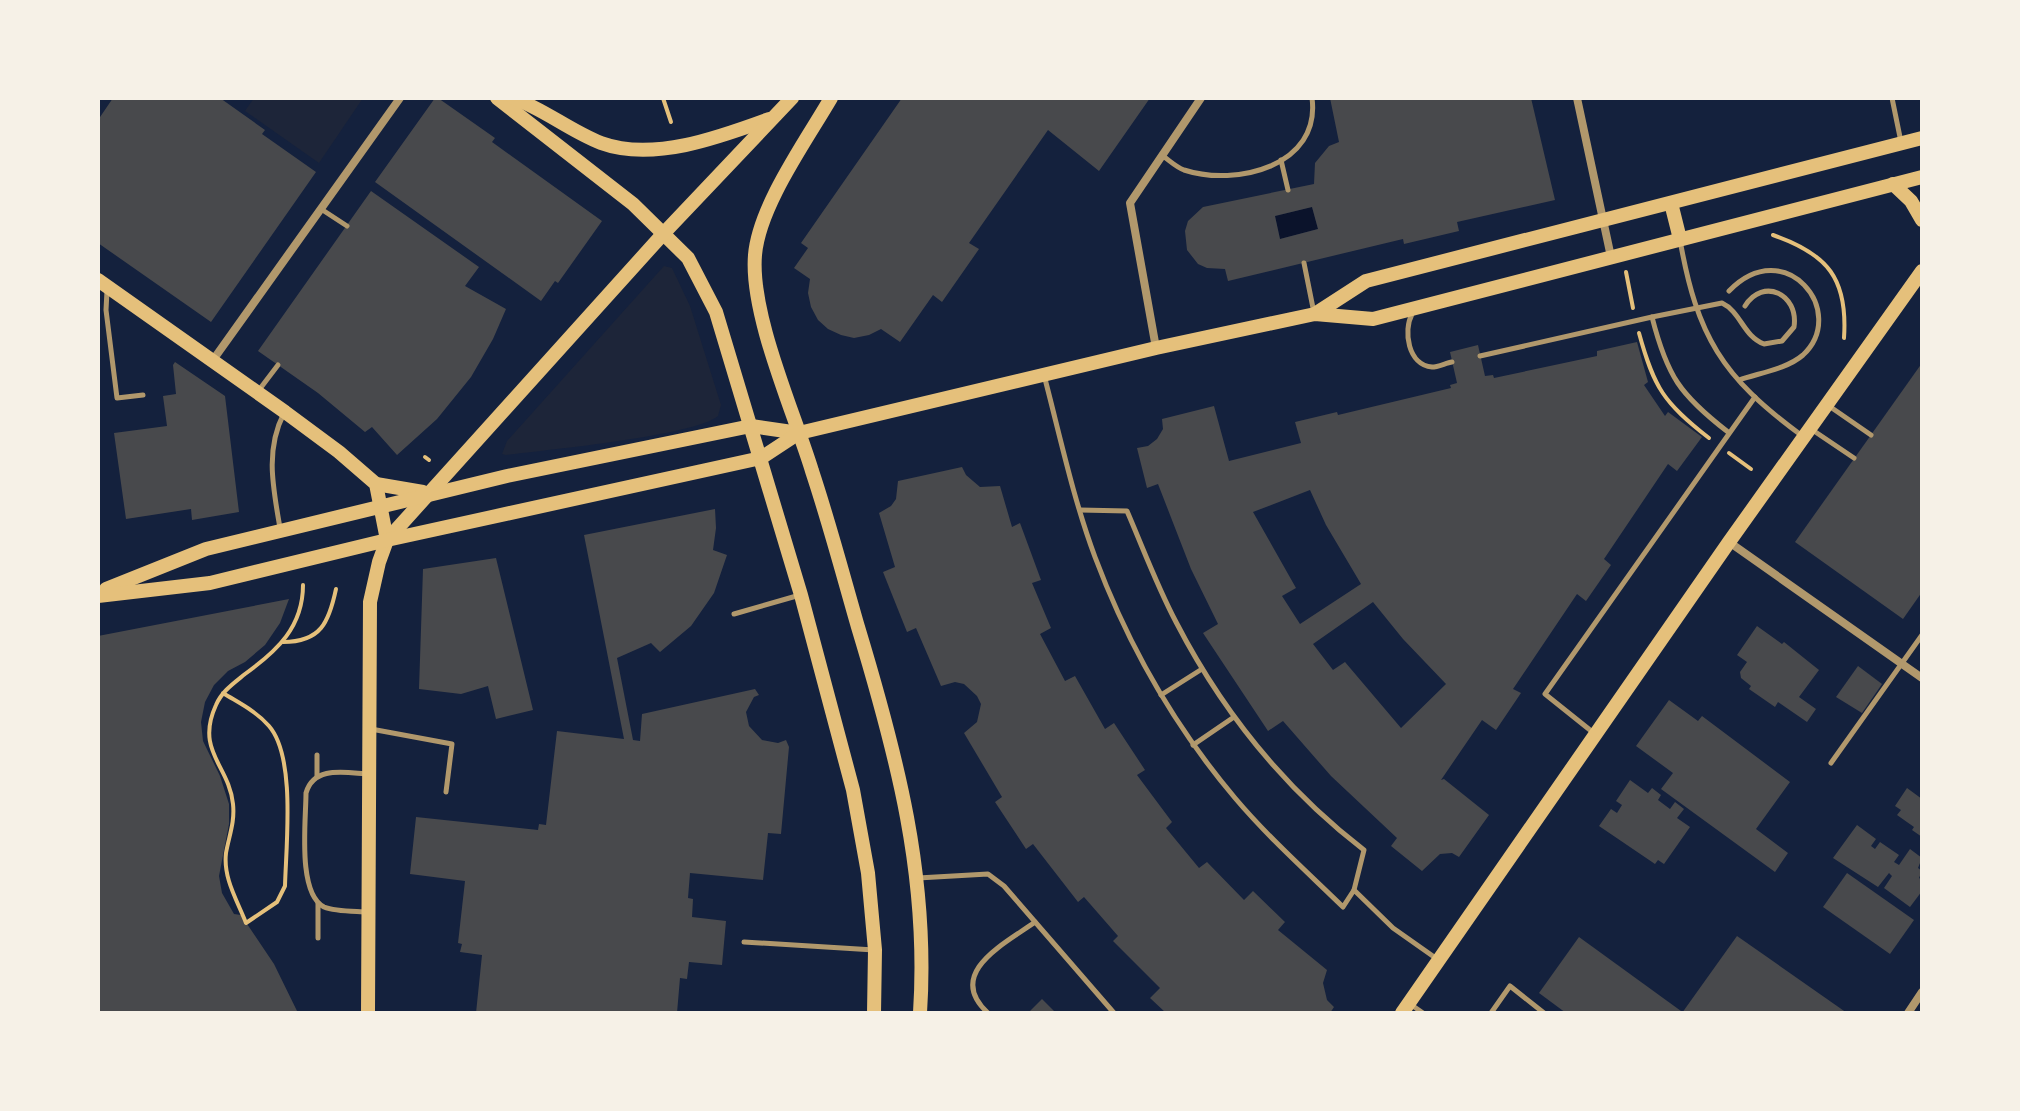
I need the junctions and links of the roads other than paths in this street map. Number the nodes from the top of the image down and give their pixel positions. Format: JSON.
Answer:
{"nodes":[{"id":1,"x":400,"y":98,"type":"edge"},
{"id":2,"x":497,"y":98,"type":"edge"},
{"id":3,"x":513,"y":98,"type":"edge"},
{"id":4,"x":792,"y":98,"type":"edge"},
{"id":5,"x":831,"y":98,"type":"edge"},
{"id":6,"x":1201,"y":98,"type":"edge"},
{"id":7,"x":1312,"y":98,"type":"edge"},
{"id":8,"x":1577,"y":98,"type":"edge"},
{"id":9,"x":1892,"y":98,"type":"edge"},
{"id":10,"x":775,"y":116,"type":"junction"},
{"id":11,"x":1922,"y":138,"type":"edge"},
{"id":12,"x":1901,"y":143,"type":"junction"},
{"id":13,"x":1162,"y":155,"type":"junction"},
{"id":14,"x":1281,"y":160,"type":"junction"},
{"id":15,"x":1922,"y":177,"type":"edge"},
{"id":16,"x":1893,"y":184,"type":"junction"},
{"id":17,"x":1288,"y":190,"type":"dead end"},
{"id":18,"x":1671,"y":203,"type":"junction"},
{"id":19,"x":321,"y":209,"type":"junction"},
{"id":20,"x":1602,"y":220,"type":"junction"},
{"id":21,"x":1922,"y":220,"type":"edge"},
{"id":22,"x":347,"y":226,"type":"dead end"},
{"id":23,"x":663,"y":234,"type":"junction"},
{"id":24,"x":1680,"y":239,"type":"junction"},
{"id":25,"x":1611,"y":257,"type":"junction"},
{"id":26,"x":1304,"y":263,"type":"dead end"},
{"id":27,"x":1922,"y":271,"type":"edge"},
{"id":28,"x":102,"y":283,"type":"edge"},
{"id":29,"x":1729,"y":291,"type":"dead end"},
{"id":30,"x":1745,"y":306,"type":"dead end"},
{"id":31,"x":1694,"y":307,"type":"junction"},
{"id":32,"x":1415,"y":308,"type":"junction"},
{"id":33,"x":1315,"y":314,"type":"junction"},
{"id":34,"x":1652,"y":317,"type":"junction"},
{"id":35,"x":1156,"y":348,"type":"junction"},
{"id":36,"x":1480,"y":356,"type":"dead end"},
{"id":37,"x":213,"y":360,"type":"junction"},
{"id":38,"x":1452,"y":362,"type":"dead end"},
{"id":39,"x":278,"y":365,"type":"dead end"},
{"id":40,"x":1044,"y":375,"type":"junction"},
{"id":41,"x":1739,"y":380,"type":"junction"},
{"id":42,"x":257,"y":392,"type":"junction"},
{"id":43,"x":143,"y":395,"type":"dead end"},
{"id":44,"x":1755,"y":397,"type":"junction"},
{"id":45,"x":1827,"y":404,"type":"junction"},
{"id":46,"x":285,"y":412,"type":"junction"},
{"id":47,"x":751,"y":426,"type":"junction"},
{"id":48,"x":1728,"y":432,"type":"junction"},
{"id":49,"x":799,"y":433,"type":"junction"},
{"id":50,"x":1807,"y":433,"type":"junction"},
{"id":51,"x":1871,"y":435,"type":"dead end"},
{"id":52,"x":761,"y":458,"type":"junction"},
{"id":53,"x":1854,"y":458,"type":"dead end"},
{"id":54,"x":376,"y":484,"type":"junction"},
{"id":55,"x":430,"y":493,"type":"junction"},
{"id":56,"x":379,"y":505,"type":"junction"},
{"id":57,"x":1080,"y":510,"type":"junction"},
{"id":58,"x":280,"y":530,"type":"junction"},
{"id":59,"x":387,"y":540,"type":"junction"},
{"id":60,"x":1729,"y":542,"type":"junction"},
{"id":61,"x":98,"y":594,"type":"edge"},
{"id":62,"x":801,"y":595,"type":"junction"},
{"id":63,"x":734,"y":614,"type":"dead end"},
{"id":64,"x":1922,"y":635,"type":"edge"},
{"id":65,"x":1901,"y":664,"type":"junction"},
{"id":66,"x":1202,"y":669,"type":"junction"},
{"id":67,"x":1922,"y":678,"type":"edge"},
{"id":68,"x":1161,"y":695,"type":"junction"},
{"id":69,"x":1234,"y":717,"type":"junction"},
{"id":70,"x":370,"y":729,"type":"junction"},
{"id":71,"x":1595,"y":734,"type":"junction"},
{"id":72,"x":1193,"y":745,"type":"junction"},
{"id":73,"x":317,"y":755,"type":"dead end"},
{"id":74,"x":1831,"y":763,"type":"dead end"},
{"id":75,"x":369,"y":774,"type":"junction"},
{"id":76,"x":317,"y":776,"type":"junction"},
{"id":77,"x":446,"y":792,"type":"dead end"},
{"id":78,"x":918,"y":878,"type":"junction"},
{"id":79,"x":1354,"y":890,"type":"junction"},
{"id":80,"x":318,"y":902,"type":"junction"},
{"id":81,"x":369,"y":912,"type":"junction"},
{"id":82,"x":1035,"y":922,"type":"junction"},
{"id":83,"x":318,"y":938,"type":"dead end"},
{"id":84,"x":744,"y":942,"type":"dead end"},
{"id":85,"x":875,"y":950,"type":"junction"},
{"id":86,"x":1439,"y":960,"type":"junction"},
{"id":87,"x":1922,"y":992,"type":"edge"},
{"id":88,"x":1405,"y":1008,"type":"edge"},
{"id":89,"x":368,"y":1013,"type":"edge"},
{"id":90,"x":874,"y":1013,"type":"edge"},
{"id":91,"x":920,"y":1013,"type":"edge"},
{"id":92,"x":988,"y":1013,"type":"edge"},
{"id":93,"x":1114,"y":1013,"type":"edge"},
{"id":94,"x":1423,"y":1013,"type":"edge"},
{"id":95,"x":1491,"y":1013,"type":"edge"},
{"id":96,"x":1544,"y":1013,"type":"edge"},
{"id":97,"x":1908,"y":1013,"type":"edge"}],
"edges":[{"from":1,"to":19,"type":"street"},
{"from":2,"to":23,"type":"main road"},
{"from":3,"to":10,"type":"main road"},
{"from":4,"to":10,"type":"main road"},
{"from":5,"to":49,"type":"main road"},
{"from":6,"to":13,"type":"street"},
{"from":7,"to":14,"type":"lane"},
{"from":8,"to":20,"type":"street"},
{"from":9,"to":12,"type":"lane"},
{"from":10,"to":23,"type":"main road"},
{"from":11,"to":12,"type":"main road"},
{"from":12,"to":18,"type":"main road"},
{"from":13,"to":14,"type":"lane"},
{"from":13,"to":35,"type":"street"},
{"from":14,"to":17,"type":"lane"},
{"from":15,"to":16,"type":"main road"},
{"from":16,"to":21,"type":"main road"},
{"from":16,"to":24,"type":"main road"},
{"from":18,"to":20,"type":"main road"},
{"from":18,"to":24,"type":"main road"},
{"from":19,"to":22,"type":"lane"},
{"from":19,"to":37,"type":"street"},
{"from":20,"to":25,"type":"street"},
{"from":20,"to":33,"type":"main road"},
{"from":23,"to":47,"type":"main road"},
{"from":23,"to":55,"type":"main road"},
{"from":24,"to":25,"type":"main road"},
{"from":24,"to":31,"type":"lane"},
{"from":25,"to":32,"type":"main road"},
{"from":26,"to":33,"type":"lane"},
{"from":27,"to":45,"type":"main road"},
{"from":28,"to":37,"type":"main road"},
{"from":28,"to":43,"type":"lane"},
{"from":29,"to":41,"type":"lane"},
{"from":30,"to":31,"type":"lane"},
{"from":31,"to":34,"type":"lane"},
{"from":31,"to":41,"type":"lane"},
{"from":32,"to":33,"type":"main road"},
{"from":32,"to":38,"type":"lane"},
{"from":33,"to":35,"type":"main road"},
{"from":34,"to":36,"type":"lane"},
{"from":34,"to":48,"type":"lane"},
{"from":35,"to":40,"type":"main road"},
{"from":37,"to":42,"type":"main road"},
{"from":39,"to":42,"type":"lane"},
{"from":40,"to":49,"type":"main road"},
{"from":40,"to":57,"type":"lane"},
{"from":41,"to":44,"type":"lane"},
{"from":42,"to":46,"type":"main road"},
{"from":44,"to":48,"type":"lane"},
{"from":44,"to":50,"type":"lane"},
{"from":45,"to":50,"type":"main road"},
{"from":45,"to":51,"type":"lane"},
{"from":46,"to":54,"type":"main road"},
{"from":46,"to":58,"type":"lane"},
{"from":47,"to":49,"type":"main road"},
{"from":47,"to":52,"type":"main road"},
{"from":47,"to":55,"type":"main road"},
{"from":48,"to":71,"type":"lane"},
{"from":49,"to":52,"type":"main road"},
{"from":49,"to":78,"type":"main road"},
{"from":50,"to":53,"type":"lane"},
{"from":50,"to":60,"type":"main road"},
{"from":52,"to":59,"type":"main road"},
{"from":52,"to":62,"type":"main road"},
{"from":54,"to":55,"type":"main road"},
{"from":54,"to":56,"type":"main road"},
{"from":55,"to":56,"type":"main road"},
{"from":55,"to":59,"type":"main road"},
{"from":56,"to":58,"type":"main road"},
{"from":56,"to":59,"type":"main road"},
{"from":57,"to":66,"type":"lane"},
{"from":57,"to":68,"type":"lane"},
{"from":58,"to":61,"type":"main road"},
{"from":59,"to":61,"type":"main road"},
{"from":59,"to":70,"type":"main road"},
{"from":60,"to":65,"type":"street"},
{"from":60,"to":71,"type":"main road"},
{"from":62,"to":63,"type":"lane"},
{"from":62,"to":85,"type":"main road"},
{"from":64,"to":65,"type":"lane"},
{"from":65,"to":67,"type":"street"},
{"from":65,"to":74,"type":"lane"},
{"from":66,"to":68,"type":"lane"},
{"from":66,"to":69,"type":"lane"},
{"from":68,"to":72,"type":"lane"},
{"from":69,"to":72,"type":"lane"},
{"from":69,"to":79,"type":"lane"},
{"from":70,"to":75,"type":"main road"},
{"from":70,"to":77,"type":"lane"},
{"from":71,"to":86,"type":"main road"},
{"from":72,"to":79,"type":"lane"},
{"from":73,"to":76,"type":"lane"},
{"from":75,"to":76,"type":"lane"},
{"from":75,"to":81,"type":"main road"},
{"from":76,"to":80,"type":"lane"},
{"from":78,"to":82,"type":"lane"},
{"from":78,"to":91,"type":"main road"},
{"from":79,"to":86,"type":"lane"},
{"from":80,"to":81,"type":"lane"},
{"from":80,"to":83,"type":"lane"},
{"from":81,"to":89,"type":"main road"},
{"from":82,"to":92,"type":"lane"},
{"from":82,"to":93,"type":"lane"},
{"from":84,"to":85,"type":"lane"},
{"from":85,"to":90,"type":"main road"},
{"from":86,"to":88,"type":"main road"},
{"from":87,"to":97,"type":"street"},
{"from":88,"to":94,"type":"lane"},
{"from":95,"to":96,"type":"lane"}]}
